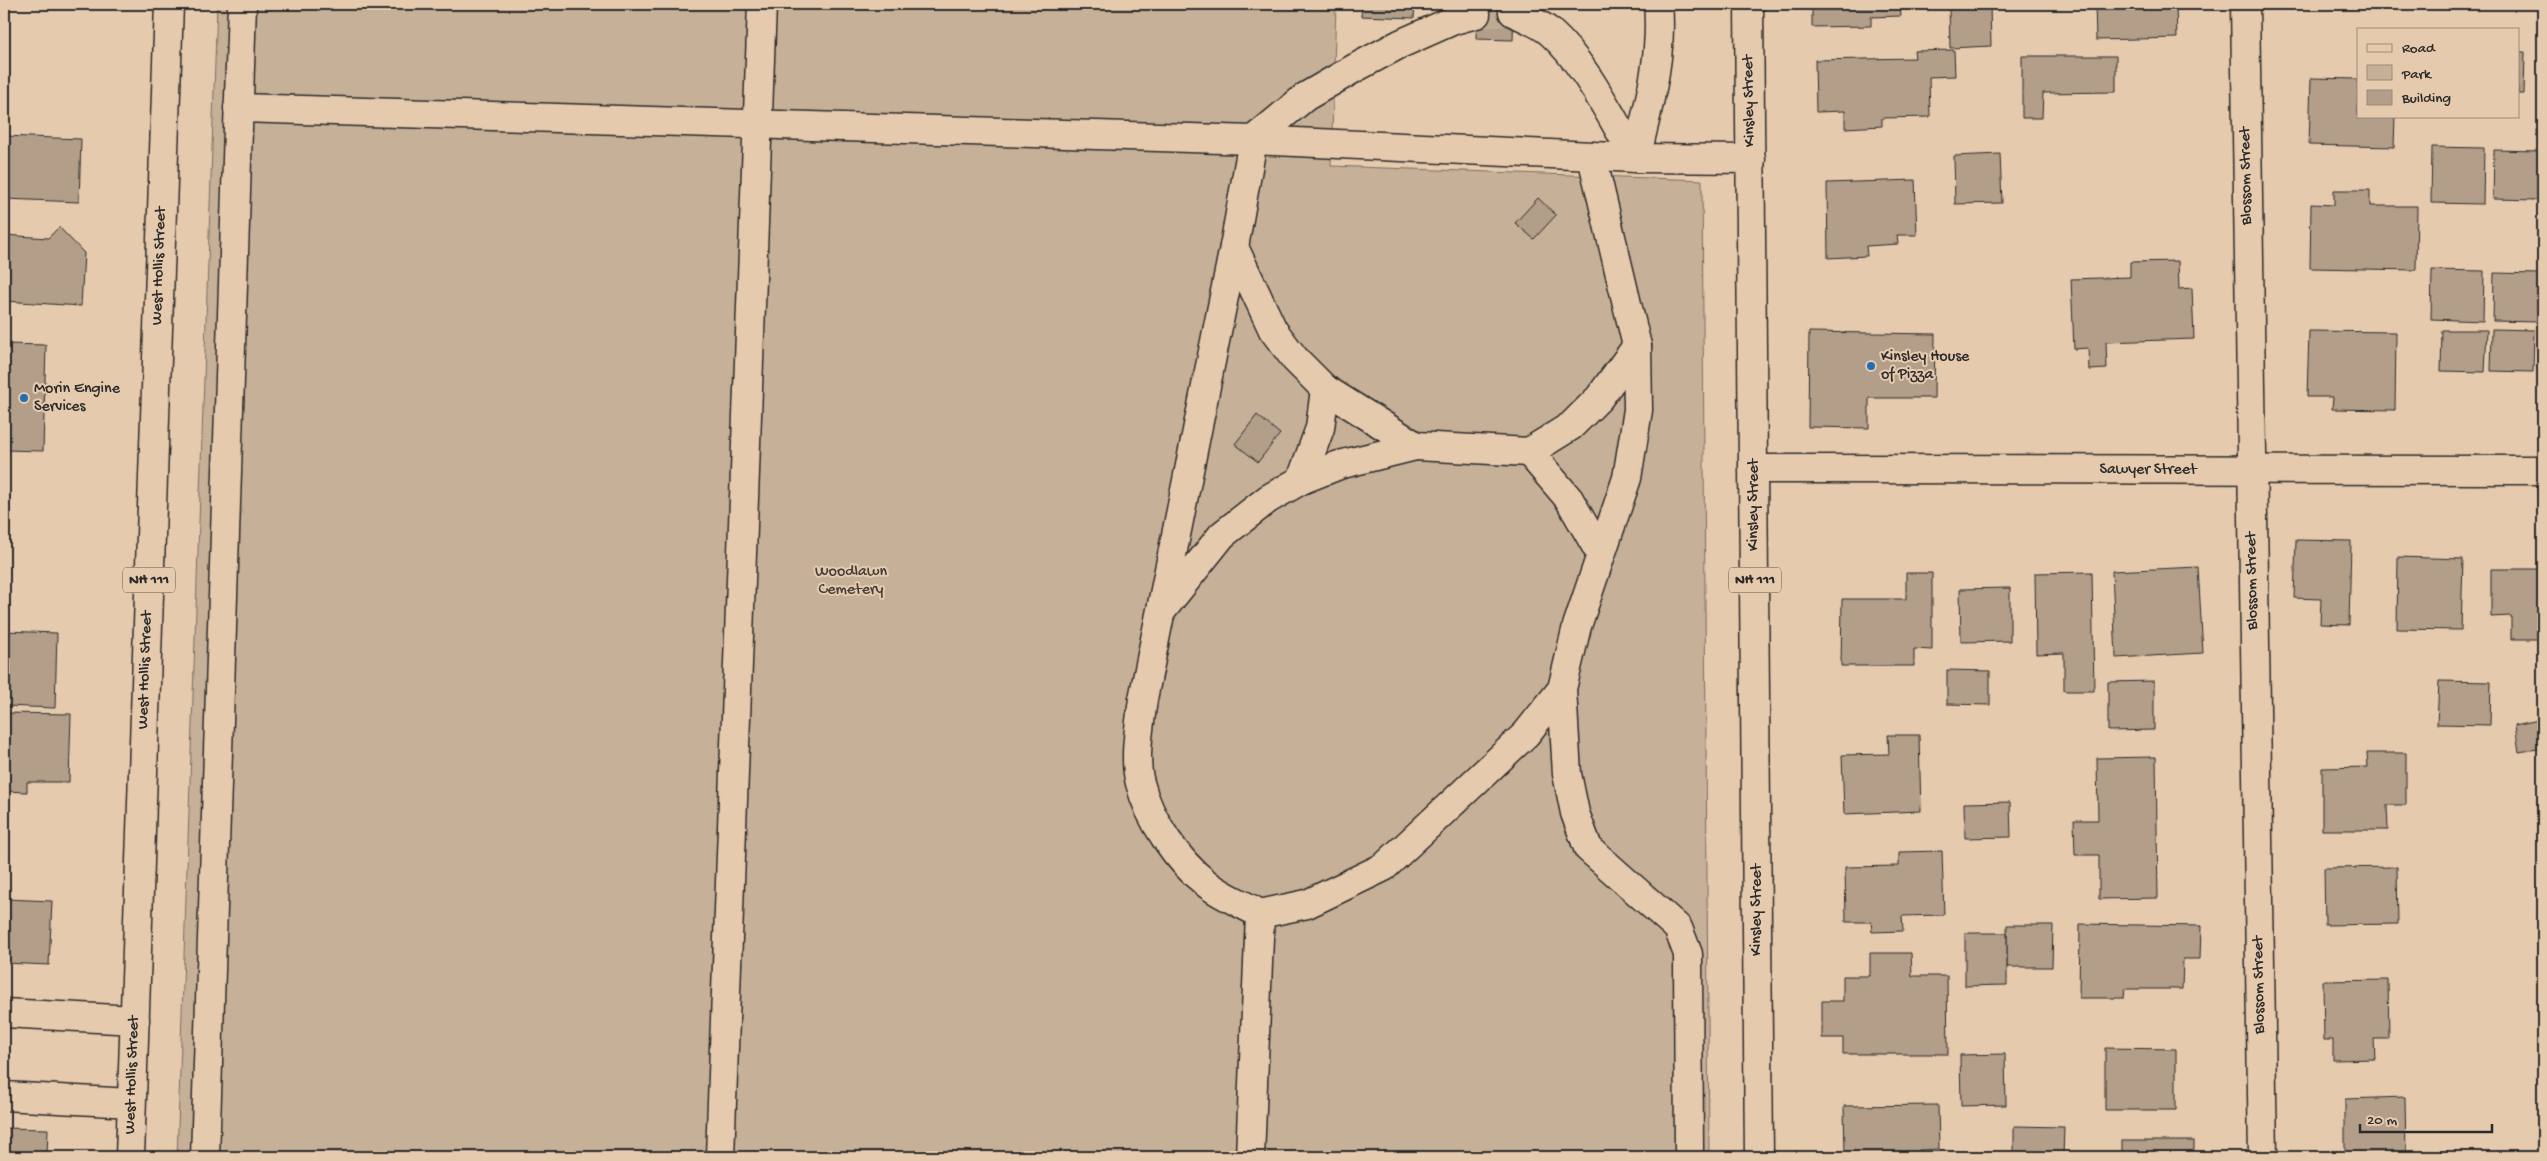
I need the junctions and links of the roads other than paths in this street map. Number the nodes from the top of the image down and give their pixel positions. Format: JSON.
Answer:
{"nodes":[{"id":1,"x":169,"y":4,"type":"edge"},
{"id":2,"x":242,"y":4,"type":"edge"},
{"id":3,"x":762,"y":4,"type":"edge"},
{"id":4,"x":1658,"y":4,"type":"edge"},
{"id":5,"x":1749,"y":4,"type":"edge"},
{"id":6,"x":2245,"y":4,"type":"edge"},
{"id":7,"x":1513,"y":12,"type":"tunnel mouth"},
{"id":8,"x":1476,"y":14,"type":"tunnel mouth"},
{"id":9,"x":238,"y":108,"type":"junction"},
{"id":10,"x":758,"y":125,"type":"junction"},
{"id":11,"x":1253,"y":140,"type":"junction"},
{"id":12,"x":1592,"y":157,"type":"junction"},
{"id":13,"x":1636,"y":158,"type":"junction"},
{"id":14,"x":1751,"y":159,"type":"junction"},
{"id":15,"x":1234,"y":247,"type":"junction"},
{"id":16,"x":1637,"y":346,"type":"junction"},
{"id":17,"x":1325,"y":389,"type":"junction"},
{"id":18,"x":1416,"y":446,"type":"junction"},
{"id":19,"x":1529,"y":452,"type":"junction"},
{"id":20,"x":1754,"y":470,"type":"junction"},
{"id":21,"x":2543,"y":470,"type":"edge"},
{"id":22,"x":2251,"y":471,"type":"junction"},
{"id":23,"x":1301,"y":480,"type":"junction"},
{"id":24,"x":1600,"y":553,"type":"junction"},
{"id":25,"x":1160,"y":612,"type":"junction"},
{"id":26,"x":1562,"y":690,"type":"junction"},
{"id":27,"x":1260,"y":914,"type":"junction"},
{"id":28,"x":4,"y":1013,"type":"edge"},
{"id":29,"x":134,"y":1020,"type":"junction"},
{"id":30,"x":4,"y":1096,"type":"edge"},
{"id":31,"x":132,"y":1103,"type":"junction"},
{"id":32,"x":130,"y":1157,"type":"edge"},
{"id":33,"x":205,"y":1157,"type":"edge"},
{"id":34,"x":720,"y":1157,"type":"edge"},
{"id":35,"x":1250,"y":1157,"type":"edge"},
{"id":36,"x":1689,"y":1157,"type":"edge"},
{"id":37,"x":1759,"y":1157,"type":"edge"},
{"id":38,"x":2263,"y":1157,"type":"edge"}],
"edges":[{"from":1,"to":29,"type":"main road","name":"West Hollis Street","number":"NH 111"},
{"from":2,"to":9,"type":"main road"},
{"from":3,"to":10,"type":"main road"},
{"from":4,"to":13,"type":"main road"},
{"from":5,"to":14,"type":"main road","name":"Kinsley Street","number":"NH 111"},
{"from":6,"to":22,"type":"main road","name":"Blossom Street"},
{"from":7,"to":13,"type":"main road"},
{"from":8,"to":11,"type":"main road"},
{"from":9,"to":10,"type":"main road"},
{"from":9,"to":33,"type":"main road"},
{"from":10,"to":11,"type":"main road"},
{"from":10,"to":34,"type":"main road"},
{"from":11,"to":12,"type":"main road"},
{"from":11,"to":15,"type":"main road"},
{"from":12,"to":13,"type":"main road"},
{"from":12,"to":16,"type":"main road"},
{"from":13,"to":14,"type":"main road"},
{"from":14,"to":20,"type":"main road","name":"Kinsley Street","number":"NH 111"},
{"from":15,"to":17,"type":"main road"},
{"from":15,"to":25,"type":"main road"},
{"from":16,"to":19,"type":"main road"},
{"from":16,"to":24,"type":"main road"},
{"from":17,"to":18,"type":"main road"},
{"from":17,"to":23,"type":"main road"},
{"from":18,"to":19,"type":"main road"},
{"from":18,"to":23,"type":"main road"},
{"from":19,"to":24,"type":"main road"},
{"from":20,"to":22,"type":"main road","name":"Sawyer Street"},
{"from":20,"to":37,"type":"main road","name":"Kinsley Street","number":"NH 111"},
{"from":21,"to":22,"type":"main road","name":"Sawyer Street"},
{"from":22,"to":38,"type":"main road","name":"Blossom Street"},
{"from":23,"to":25,"type":"main road"},
{"from":24,"to":26,"type":"main road"},
{"from":25,"to":27,"type":"main road"},
{"from":26,"to":27,"type":"main road"},
{"from":26,"to":36,"type":"main road"},
{"from":27,"to":35,"type":"main road"},
{"from":28,"to":29,"type":"main road"},
{"from":29,"to":31,"type":"main road","name":"West Hollis Street","number":"NH 111"},
{"from":30,"to":31,"type":"main road"},
{"from":31,"to":32,"type":"main road","name":"West Hollis Street","number":"NH 111"}]}
